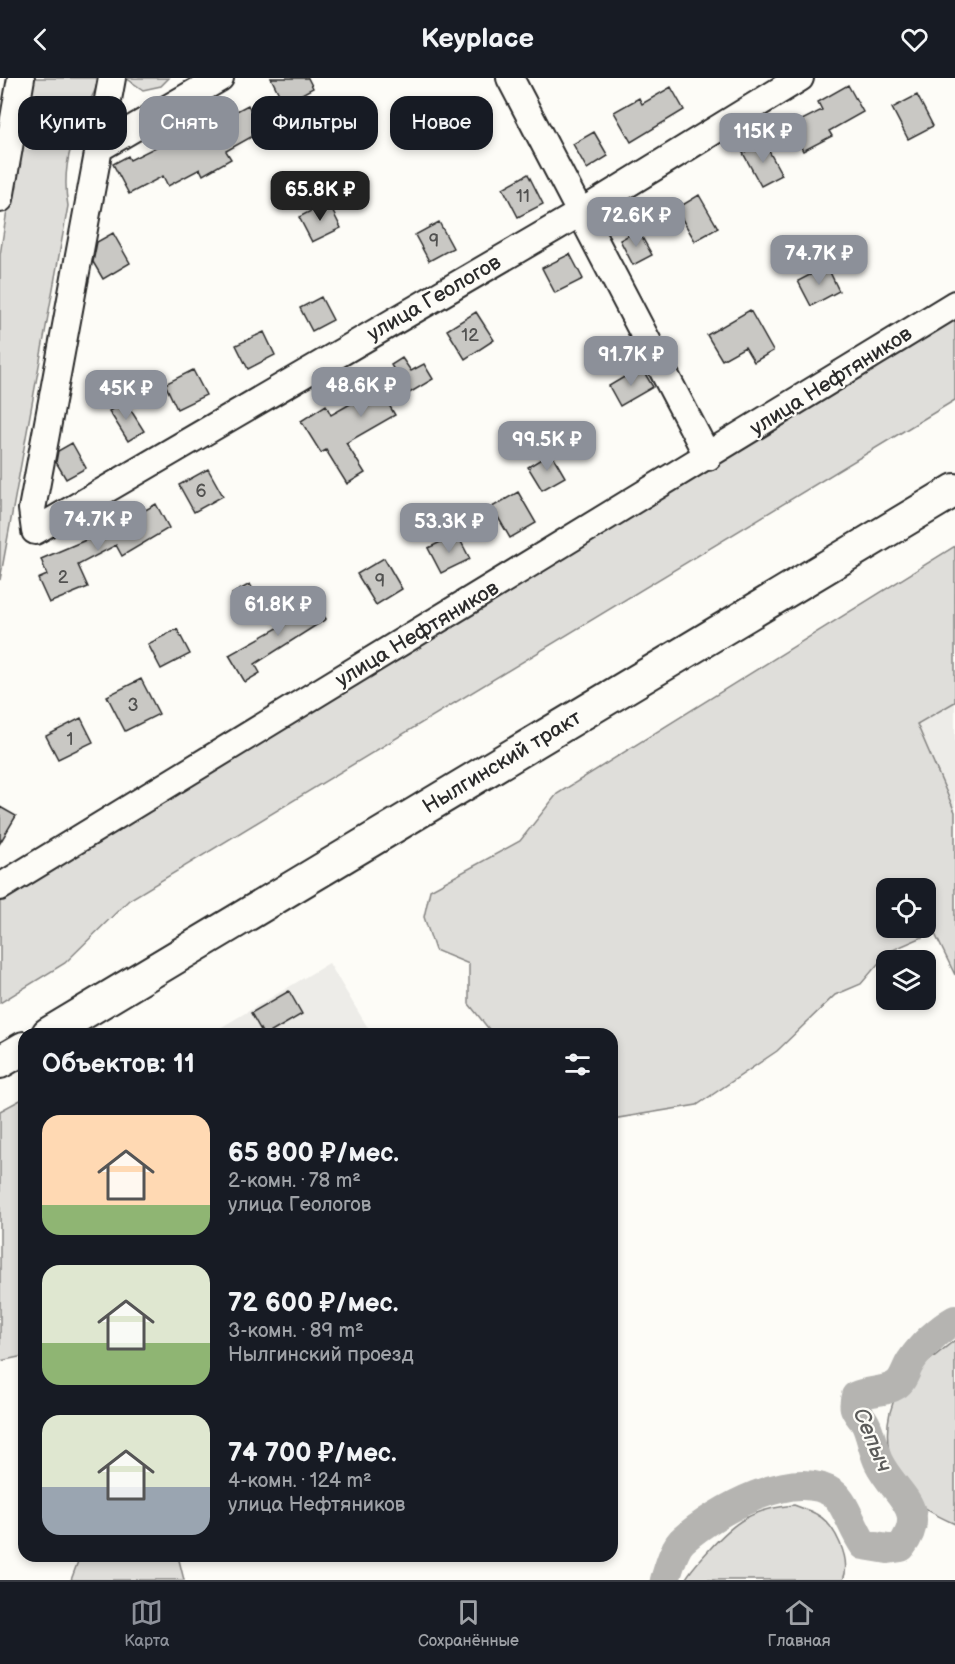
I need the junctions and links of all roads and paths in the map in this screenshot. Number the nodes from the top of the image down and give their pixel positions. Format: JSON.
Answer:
{"nodes":[{"id":1,"x":21,"y":78,"type":"edge"},
{"id":2,"x":111,"y":78,"type":"edge"},
{"id":3,"x":220,"y":78,"type":"edge"},
{"id":4,"x":510,"y":78,"type":"edge"},
{"id":5,"x":800,"y":78,"type":"edge"},
{"id":6,"x":108,"y":96,"type":"edge"},
{"id":7,"x":127,"y":132,"type":"edge"},
{"id":8,"x":100,"y":150,"type":"edge"},
{"id":9,"x":0,"y":199,"type":"edge"},
{"id":10,"x":580,"y":213,"type":"junction"},
{"id":11,"x":955,"y":304,"type":"edge"},
{"id":12,"x":708,"y":457,"type":"junction"},
{"id":13,"x":955,"y":490,"type":"edge"},
{"id":14,"x":0,"y":887,"type":"edge"},
{"id":15,"x":58,"y":1028,"type":"edge"},
{"id":16,"x":18,"y":1052,"type":"edge"},
{"id":17,"x":0,"y":1062,"type":"edge"}],
"edges":[{"from":1,"to":9,"type":"street"},
{"from":2,"to":6,"type":"street"},
{"from":3,"to":7,"type":"street"},
{"from":4,"to":10,"type":"street"},
{"from":5,"to":10,"type":"street","name":"улица Геологов"},
{"from":8,"to":10,"type":"street","name":"улица Геологов"},
{"from":10,"to":12,"type":"street"},
{"from":11,"to":12,"type":"street","name":"улица Нефтяников"},
{"from":12,"to":14,"type":"street","name":"улица Нефтяников"},
{"from":13,"to":15,"type":"main road","name":"Нылгинский тракт"},
{"from":16,"to":17,"type":"main road"}]}
